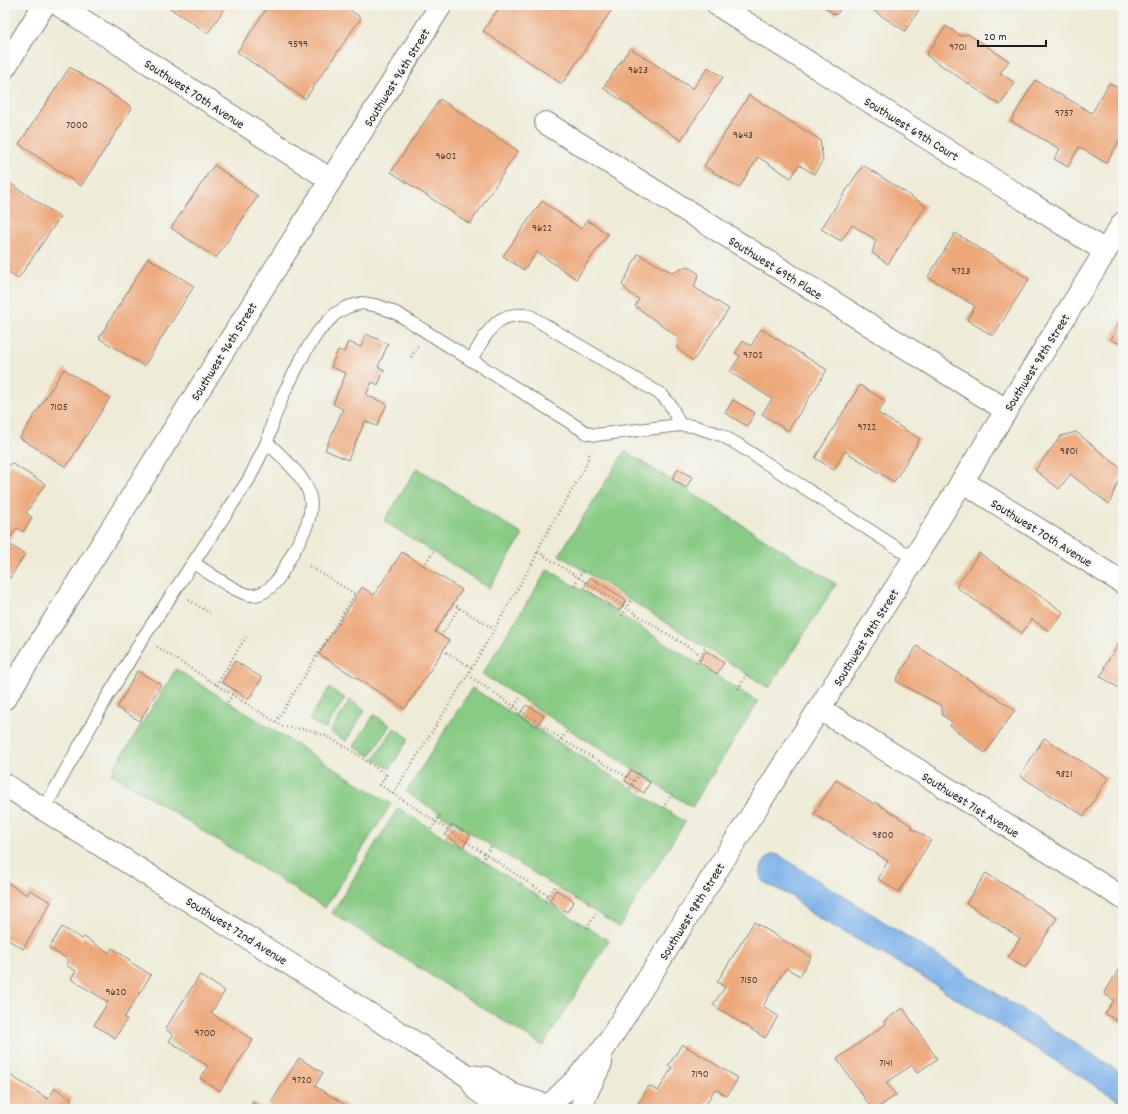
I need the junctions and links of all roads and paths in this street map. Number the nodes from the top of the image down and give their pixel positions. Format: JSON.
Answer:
{"nodes":[{"id":1,"x":44,"y":5,"type":"edge"},
{"id":2,"x":59,"y":5,"type":"edge"},
{"id":3,"x":441,"y":5,"type":"edge"},
{"id":4,"x":718,"y":5,"type":"edge"},
{"id":5,"x":5,"y":67,"type":"edge"},
{"id":6,"x":546,"y":123,"type":"dead end"},
{"id":7,"x":331,"y":180,"type":"junction"},
{"id":8,"x":1123,"y":224,"type":"edge"},
{"id":9,"x":1105,"y":251,"type":"junction"},
{"id":10,"x":471,"y":360,"type":"junction"},
{"id":11,"x":1006,"y":410,"type":"junction"},
{"id":12,"x":680,"y":425,"type":"junction"},
{"id":13,"x":267,"y":442,"type":"junction"},
{"id":14,"x":585,"y":468,"type":"dead end"},
{"id":15,"x":962,"y":481,"type":"junction"},
{"id":16,"x":433,"y":552,"type":"dead end"},
{"id":17,"x":538,"y":552,"type":"junction"},
{"id":18,"x":914,"y":559,"type":"junction"},
{"id":19,"x":194,"y":563,"type":"junction"},
{"id":20,"x":309,"y":566,"type":"dead end"},
{"id":21,"x":424,"y":566,"type":"dead end"},
{"id":22,"x":583,"y":570,"type":"dead end"},
{"id":23,"x":579,"y":578,"type":"junction"},
{"id":24,"x":1123,"y":583,"type":"edge"},
{"id":25,"x":574,"y":585,"type":"dead end"},
{"id":26,"x":175,"y":591,"type":"junction"},
{"id":27,"x":631,"y":600,"type":"dead end"},
{"id":28,"x":453,"y":604,"type":"dead end"},
{"id":29,"x":459,"y":608,"type":"junction"},
{"id":30,"x":626,"y":608,"type":"junction"},
{"id":31,"x":210,"y":613,"type":"dead end"},
{"id":32,"x":622,"y":616,"type":"dead end"},
{"id":33,"x":494,"y":629,"type":"junction"},
{"id":34,"x":441,"y":636,"type":"dead end"},
{"id":35,"x":246,"y":637,"type":"dead end"},
{"id":36,"x":144,"y":638,"type":"junction"},
{"id":37,"x":705,"y":648,"type":"dead end"},
{"id":38,"x":443,"y":650,"type":"dead end"},
{"id":39,"x":701,"y":655,"type":"junction"},
{"id":40,"x":696,"y":663,"type":"dead end"},
{"id":41,"x":472,"y":668,"type":"junction"},
{"id":42,"x":747,"y":674,"type":"dead end"},
{"id":43,"x":468,"y":675,"type":"junction"},
{"id":44,"x":216,"y":685,"type":"junction"},
{"id":45,"x":738,"y":689,"type":"dead end"},
{"id":46,"x":235,"y":690,"type":"dead end"},
{"id":47,"x":232,"y":695,"type":"junction"},
{"id":48,"x":5,"y":698,"type":"edge"},
{"id":49,"x":520,"y":698,"type":"dead end"},
{"id":50,"x":228,"y":702,"type":"dead end"},
{"id":51,"x":514,"y":706,"type":"junction"},
{"id":52,"x":820,"y":709,"type":"junction"},
{"id":53,"x":510,"y":712,"type":"dead end"},
{"id":54,"x":276,"y":722,"type":"junction"},
{"id":55,"x":568,"y":728,"type":"dead end"},
{"id":56,"x":562,"y":739,"type":"junction"},
{"id":57,"x":559,"y":743,"type":"dead end"},
{"id":58,"x":639,"y":774,"type":"dead end"},
{"id":59,"x":634,"y":781,"type":"junction"},
{"id":60,"x":5,"y":785,"type":"edge"},
{"id":61,"x":630,"y":788,"type":"dead end"},
{"id":62,"x":393,"y":794,"type":"junction"},
{"id":63,"x":672,"y":794,"type":"dead end"},
{"id":64,"x":663,"y":808,"type":"dead end"},
{"id":65,"x":44,"y":809,"type":"junction"},
{"id":66,"x":441,"y":814,"type":"dead end"},
{"id":67,"x":436,"y":822,"type":"junction"},
{"id":68,"x":431,"y":829,"type":"dead end"},
{"id":69,"x":491,"y":846,"type":"dead end"},
{"id":70,"x":486,"y":854,"type":"junction"},
{"id":71,"x":482,"y":861,"type":"dead end"},
{"id":72,"x":555,"y":886,"type":"dead end"},
{"id":73,"x":549,"y":896,"type":"junction"},
{"id":74,"x":1123,"y":898,"type":"edge"},
{"id":75,"x":545,"y":901,"type":"dead end"},
{"id":76,"x":597,"y":912,"type":"dead end"},
{"id":77,"x":587,"y":928,"type":"dead end"},
{"id":78,"x":603,"y":1050,"type":"junction"},
{"id":79,"x":468,"y":1076,"type":"junction"},
{"id":80,"x":551,"y":1106,"type":"edge"},
{"id":81,"x":504,"y":1109,"type":"edge"},
{"id":82,"x":581,"y":1109,"type":"edge"}],
"edges":[{"from":1,"to":5,"type":"street"},
{"from":2,"to":7,"type":"street","name":"Southwest 70th Avenue"},
{"from":3,"to":7,"type":"street","name":"Southwest 96th Street"},
{"from":4,"to":9,"type":"street","name":"Southwest 69th Court"},
{"from":6,"to":11,"type":"street","name":"Southwest 69th Place"},
{"from":7,"to":48,"type":"street","name":"Southwest 96th Street"},
{"from":8,"to":9,"type":"street","name":"Southwest 98th Street"},
{"from":9,"to":11,"type":"street","name":"Southwest 98th Street"},
{"from":10,"to":12,"type":"lane"},
{"from":10,"to":12,"type":"lane"},
{"from":10,"to":13,"type":"lane"},
{"from":11,"to":15,"type":"street","name":"Southwest 98th Street"},
{"from":12,"to":18,"type":"lane"},
{"from":13,"to":19,"type":"lane"},
{"from":13,"to":19,"type":"lane"},
{"from":14,"to":17,"type":"path"},
{"from":15,"to":18,"type":"street","name":"Southwest 98th Street"},
{"from":15,"to":24,"type":"street","name":"Southwest 70th Avenue"},
{"from":16,"to":21,"type":"path"},
{"from":17,"to":23,"type":"path"},
{"from":17,"to":33,"type":"path"},
{"from":18,"to":52,"type":"street","name":"Southwest 98th Street"},
{"from":19,"to":26,"type":"lane"},
{"from":20,"to":54,"type":"path"},
{"from":22,"to":23,"type":"path"},
{"from":23,"to":25,"type":"path"},
{"from":23,"to":30,"type":"path"},
{"from":26,"to":31,"type":"path"},
{"from":26,"to":36,"type":"lane"},
{"from":27,"to":30,"type":"path"},
{"from":28,"to":29,"type":"path"},
{"from":29,"to":33,"type":"path"},
{"from":29,"to":34,"type":"path"},
{"from":30,"to":32,"type":"path"},
{"from":30,"to":39,"type":"path"},
{"from":33,"to":41,"type":"path"},
{"from":35,"to":44,"type":"path"},
{"from":36,"to":44,"type":"path"},
{"from":36,"to":65,"type":"lane"},
{"from":37,"to":39,"type":"path"},
{"from":38,"to":41,"type":"path"},
{"from":39,"to":40,"type":"path"},
{"from":41,"to":43,"type":"path"},
{"from":42,"to":45,"type":"path"},
{"from":43,"to":51,"type":"path"},
{"from":43,"to":62,"type":"path"},
{"from":44,"to":47,"type":"path"},
{"from":46,"to":47,"type":"path"},
{"from":47,"to":50,"type":"path"},
{"from":47,"to":54,"type":"path"},
{"from":49,"to":51,"type":"path"},
{"from":51,"to":53,"type":"path"},
{"from":51,"to":56,"type":"path"},
{"from":52,"to":74,"type":"street","name":"Southwest 71st Avenue"},
{"from":52,"to":78,"type":"street","name":"Southwest 98th Street"},
{"from":54,"to":62,"type":"path"},
{"from":55,"to":56,"type":"path"},
{"from":56,"to":57,"type":"path"},
{"from":56,"to":59,"type":"path"},
{"from":58,"to":59,"type":"path"},
{"from":59,"to":61,"type":"path"},
{"from":60,"to":65,"type":"street","name":"Southwest 72nd Avenue"},
{"from":62,"to":67,"type":"path"},
{"from":63,"to":64,"type":"path"},
{"from":65,"to":79,"type":"street","name":"Southwest 72nd Avenue"},
{"from":66,"to":67,"type":"path"},
{"from":67,"to":68,"type":"path"},
{"from":67,"to":70,"type":"path"},
{"from":69,"to":70,"type":"path"},
{"from":70,"to":71,"type":"path"},
{"from":70,"to":73,"type":"path"},
{"from":72,"to":73,"type":"path"},
{"from":73,"to":75,"type":"path"},
{"from":76,"to":77,"type":"path"},
{"from":78,"to":80,"type":"street","name":"Southwest 98th Street"},
{"from":78,"to":82,"type":"street","name":"Southwest 98th Street"},
{"from":79,"to":80,"type":"street","name":"Southwest 72nd Avenue"},
{"from":79,"to":81,"type":"street","name":"Southwest 72nd Avenue"}]}
